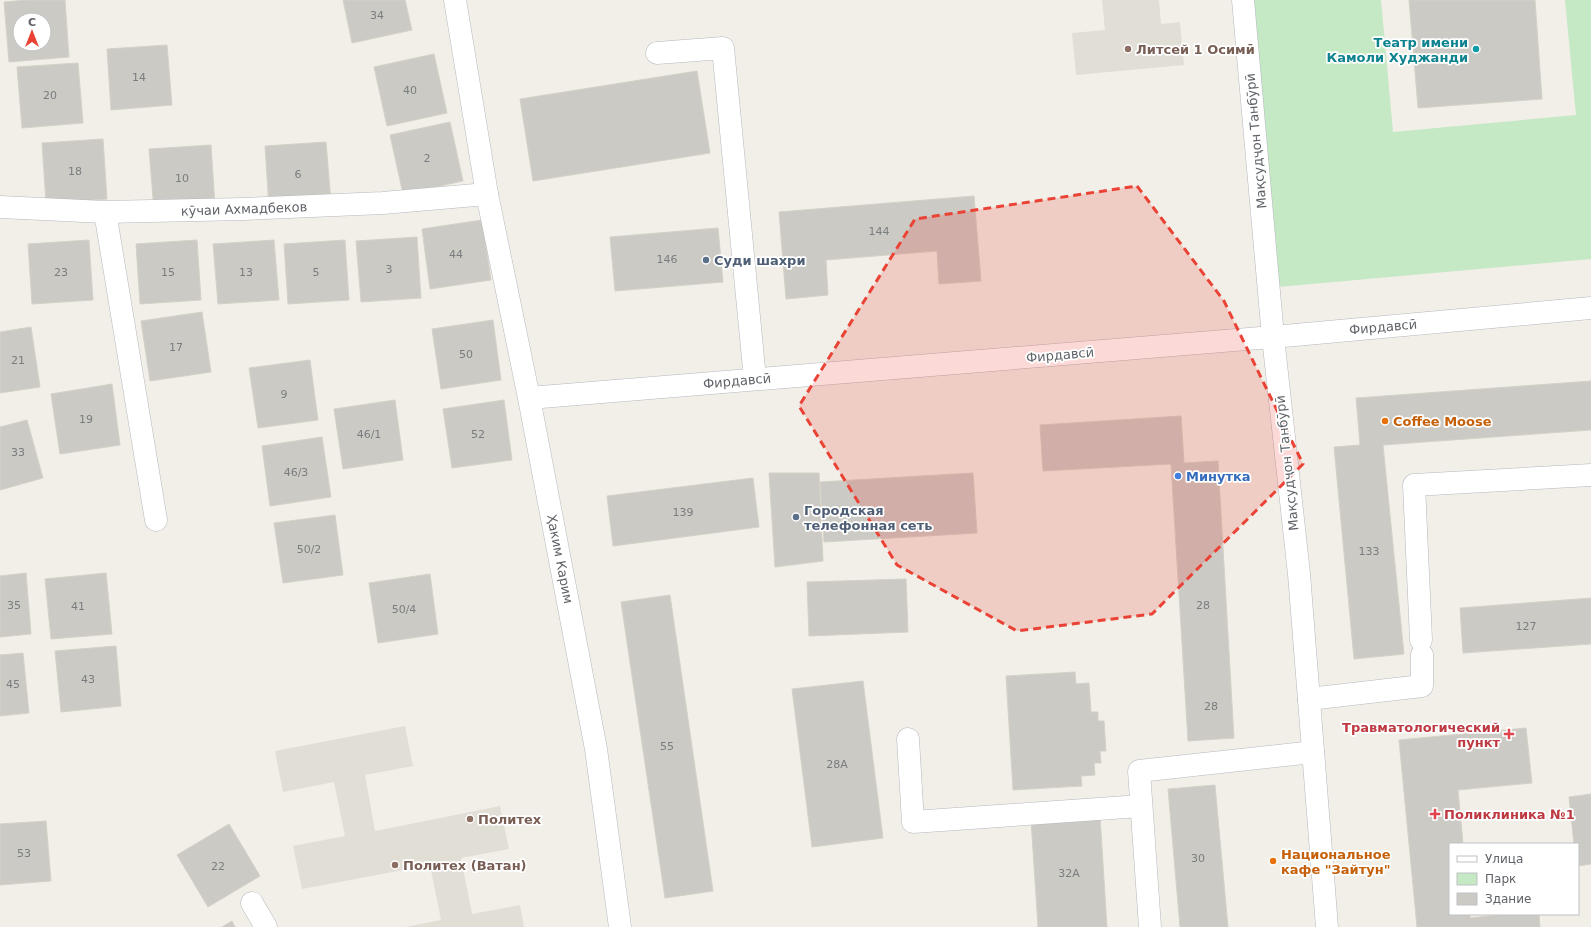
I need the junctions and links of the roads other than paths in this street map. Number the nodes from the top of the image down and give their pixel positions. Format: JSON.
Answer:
{"nodes":[{"id":1,"x":455,"y":0,"type":"edge"},
{"id":2,"x":1243,"y":0,"type":"edge"},
{"id":3,"x":657,"y":53,"type":"dead end"},
{"id":4,"x":487,"y":194,"type":"junction"},
{"id":5,"x":0,"y":207,"type":"edge"},
{"id":6,"x":105,"y":212,"type":"junction"},
{"id":7,"x":1591,"y":308,"type":"edge"},
{"id":8,"x":1274,"y":337,"type":"junction"},
{"id":9,"x":755,"y":379,"type":"junction"},
{"id":10,"x":529,"y":398,"type":"junction"},
{"id":11,"x":1591,"y":475,"type":"edge"},
{"id":12,"x":156,"y":520,"type":"dead end"},
{"id":13,"x":1309,"y":699,"type":"junction"},
{"id":14,"x":908,"y":739,"type":"dead end"},
{"id":15,"x":1313,"y":752,"type":"junction"},
{"id":16,"x":1141,"y":806,"type":"junction"},
{"id":17,"x":252,"y":903,"type":"dead end"},
{"id":18,"x":266,"y":927,"type":"edge"},
{"id":19,"x":620,"y":927,"type":"edge"},
{"id":20,"x":1150,"y":927,"type":"edge"},
{"id":21,"x":1327,"y":927,"type":"edge"}],
"edges":[{"from":1,"to":4,"type":"street","name":"Ҳаким Карим"},
{"from":2,"to":8,"type":"street","name":"Мақсудҷон Танбӯрӣ"},
{"from":3,"to":9,"type":"street"},
{"from":4,"to":6,"type":"street","name":"кӯчаи Ахмадбеков"},
{"from":4,"to":10,"type":"street","name":"Ҳаким Карим"},
{"from":5,"to":6,"type":"street","name":"кӯчаи Ахмадбеков"},
{"from":6,"to":12,"type":"street"},
{"from":7,"to":8,"type":"street","name":"Фирдавсӣ"},
{"from":8,"to":9,"type":"street","name":"Фирдавсӣ"},
{"from":8,"to":13,"type":"street","name":"Мақсудҷон Танбӯрӣ"},
{"from":9,"to":10,"type":"street","name":"Фирдавсӣ"},
{"from":10,"to":19,"type":"street","name":"Ҳаким Карим"},
{"from":11,"to":13,"type":"street"},
{"from":13,"to":15,"type":"street","name":"Мақсудҷон Танбӯрӣ"},
{"from":14,"to":16,"type":"street"},
{"from":15,"to":16,"type":"street"},
{"from":15,"to":21,"type":"street","name":"Мақсудҷон Танбӯрӣ"},
{"from":16,"to":20,"type":"street"},
{"from":17,"to":18,"type":"street"}]}
